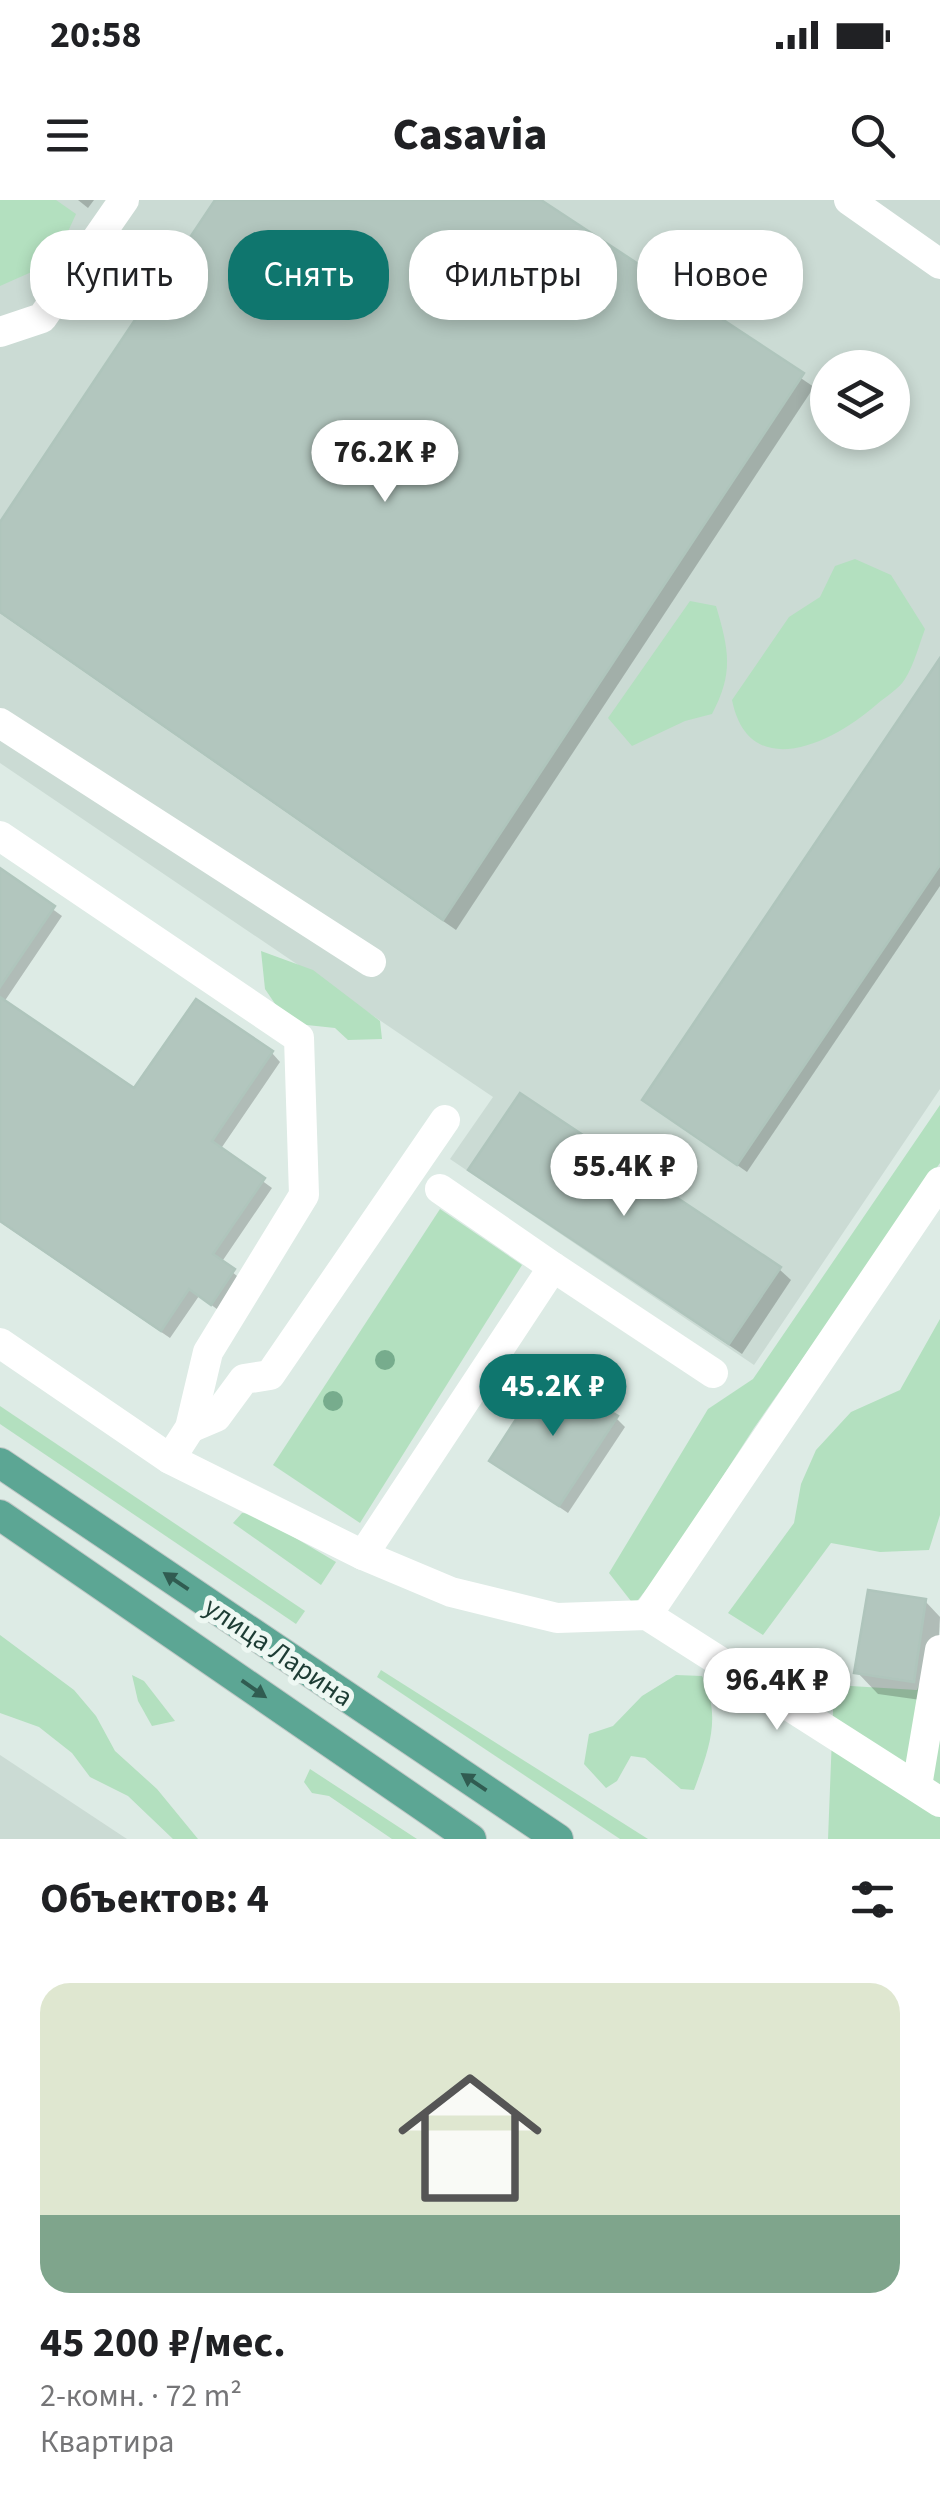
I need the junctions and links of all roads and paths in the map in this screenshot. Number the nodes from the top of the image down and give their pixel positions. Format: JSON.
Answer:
{"nodes":[{"id":1,"x":124,"y":200,"type":"edge"},
{"id":2,"x":849,"y":200,"type":"edge"},
{"id":3,"x":940,"y":264,"type":"edge"},
{"id":4,"x":0,"y":332,"type":"edge"},
{"id":5,"x":0,"y":723,"type":"edge"},
{"id":6,"x":0,"y":836,"type":"edge"},
{"id":7,"x":371,"y":962,"type":"dead end"},
{"id":8,"x":445,"y":1120,"type":"dead end"},
{"id":9,"x":940,"y":1182,"type":"edge"},
{"id":10,"x":440,"y":1189,"type":"dead end"},
{"id":11,"x":553,"y":1268,"type":"junction"},
{"id":12,"x":0,"y":1343,"type":"edge"},
{"id":13,"x":713,"y":1373,"type":"dead end"},
{"id":14,"x":190,"y":1428,"type":"junction"},
{"id":15,"x":170,"y":1459,"type":"junction"},
{"id":16,"x":0,"y":1462,"type":"edge"},
{"id":17,"x":0,"y":1516,"type":"edge"},
{"id":18,"x":364,"y":1555,"type":"junction"},
{"id":19,"x":647,"y":1615,"type":"junction"},
{"id":20,"x":940,"y":1650,"type":"edge"},
{"id":21,"x":929,"y":1794,"type":"edge"},
{"id":22,"x":471,"y":1839,"type":"edge"},
{"id":23,"x":558,"y":1839,"type":"edge"}],
"edges":[{"from":1,"to":4,"type":"street"},
{"from":2,"to":3,"type":"street"},
{"from":5,"to":7,"type":"street"},
{"from":6,"to":14,"type":"street"},
{"from":8,"to":14,"type":"street"},
{"from":9,"to":19,"type":"street"},
{"from":10,"to":11,"type":"street"},
{"from":11,"to":13,"type":"street"},
{"from":11,"to":18,"type":"street"},
{"from":12,"to":15,"type":"street"},
{"from":14,"to":15,"type":"street"},
{"from":15,"to":18,"type":"street"},
{"from":23,"to":16,"type":"main road","name":"улица Ларина","one_way":true},
{"from":17,"to":22,"type":"main road","name":"улица Ларина","one_way":true},
{"from":18,"to":19,"type":"street"},
{"from":19,"to":21,"type":"street"},
{"from":20,"to":21,"type":"street"}]}
